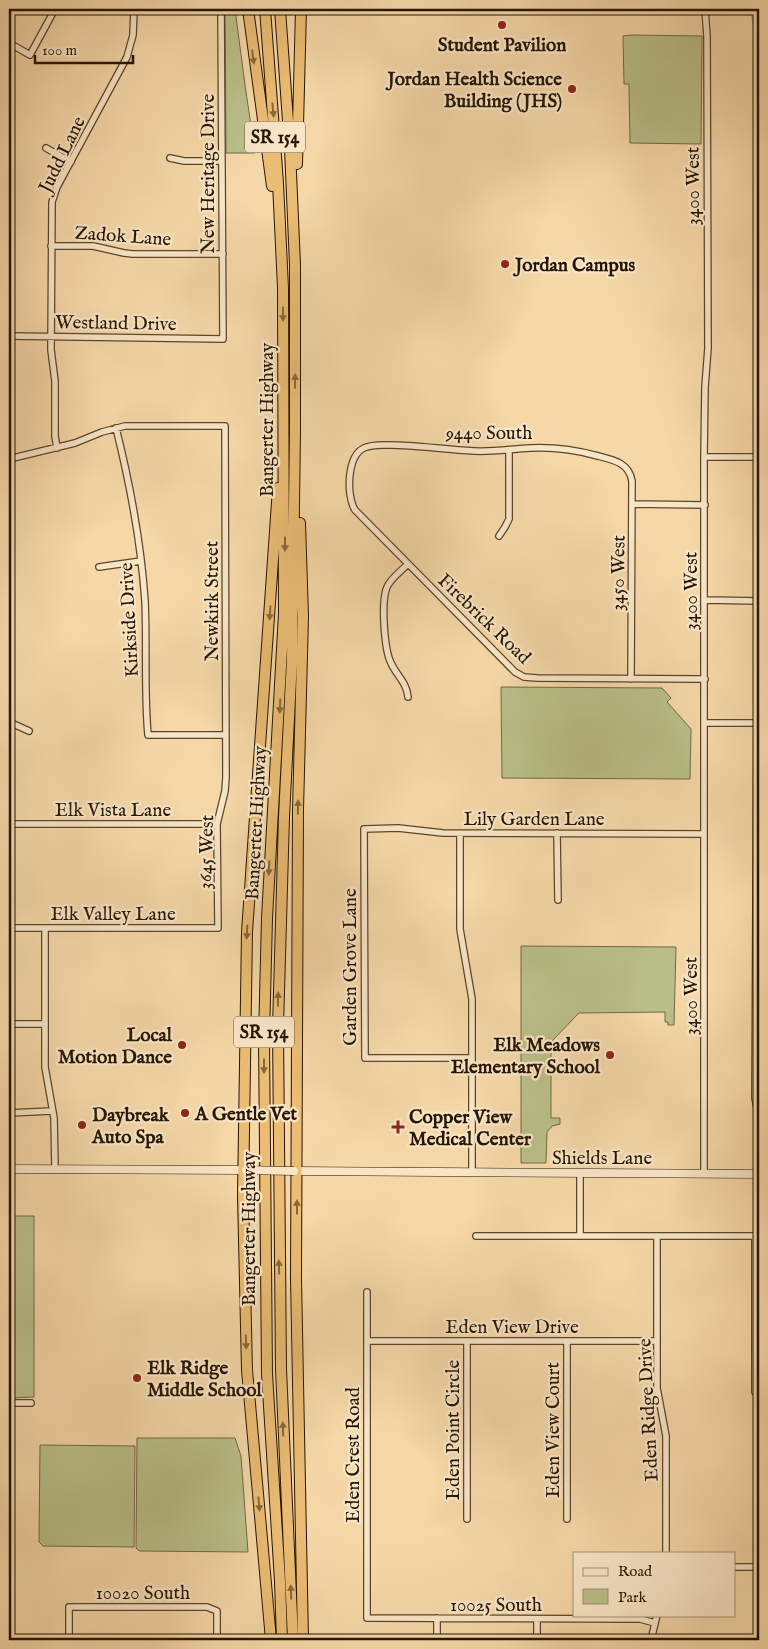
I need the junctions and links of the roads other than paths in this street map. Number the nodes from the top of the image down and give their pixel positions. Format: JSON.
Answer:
{"nodes":[{"id":1,"x":55,"y":9,"type":"edge"},
{"id":2,"x":134,"y":9,"type":"edge"},
{"id":3,"x":221,"y":9,"type":"edge"},
{"id":4,"x":248,"y":9,"type":"edge"},
{"id":5,"x":265,"y":9,"type":"edge"},
{"id":6,"x":280,"y":9,"type":"edge"},
{"id":7,"x":301,"y":9,"type":"edge"},
{"id":8,"x":705,"y":9,"type":"edge"},
{"id":9,"x":9,"y":43,"type":"edge"},
{"id":10,"x":46,"y":148,"type":"dead end"},
{"id":11,"x":170,"y":158,"type":"dead end"},
{"id":12,"x":222,"y":161,"type":"junction"},
{"id":13,"x":71,"y":162,"type":"junction"},
{"id":14,"x":51,"y":246,"type":"junction"},
{"id":15,"x":222,"y":254,"type":"junction"},
{"id":16,"x":295,"y":264,"type":"junction"},
{"id":17,"x":282,"y":266,"type":"junction"},
{"id":18,"x":9,"y":336,"type":"edge"},
{"id":19,"x":51,"y":336,"type":"junction"},
{"id":20,"x":223,"y":339,"type":"joint"},
{"id":21,"x":284,"y":425,"type":"junction"},
{"id":22,"x":116,"y":428,"type":"junction"},
{"id":23,"x":295,"y":430,"type":"junction"},
{"id":24,"x":56,"y":448,"type":"junction"},
{"id":25,"x":509,"y":450,"type":"junction"},
{"id":26,"x":704,"y":457,"type":"junction"},
{"id":27,"x":759,"y":457,"type":"edge"},
{"id":28,"x":9,"y":459,"type":"edge"},
{"id":29,"x":353,"y":459,"type":"joint"},
{"id":30,"x":627,"y":469,"type":"joint"},
{"id":31,"x":632,"y":504,"type":"junction"},
{"id":32,"x":705,"y":505,"type":"junction"},
{"id":33,"x":499,"y":536,"type":"dead end"},
{"id":34,"x":141,"y":560,"type":"junction"},
{"id":35,"x":408,"y":564,"type":"junction"},
{"id":36,"x":99,"y":567,"type":"dead end"},
{"id":37,"x":705,"y":600,"type":"junction"},
{"id":38,"x":759,"y":601,"type":"edge"},
{"id":39,"x":631,"y":679,"type":"junction"},
{"id":40,"x":706,"y":679,"type":"junction"},
{"id":41,"x":408,"y":697,"type":"dead end"},
{"id":42,"x":9,"y":722,"type":"edge"},
{"id":43,"x":705,"y":723,"type":"junction"},
{"id":44,"x":758,"y":723,"type":"edge"},
{"id":45,"x":29,"y":731,"type":"dead end"},
{"id":46,"x":226,"y":736,"type":"junction"},
{"id":47,"x":226,"y":776,"type":"joint"},
{"id":48,"x":9,"y":824,"type":"edge"},
{"id":49,"x":217,"y":824,"type":"junction"},
{"id":50,"x":364,"y":829,"type":"joint"},
{"id":51,"x":460,"y":833,"type":"junction"},
{"id":52,"x":558,"y":834,"type":"junction"},
{"id":53,"x":704,"y":834,"type":"junction"},
{"id":54,"x":558,"y":900,"type":"dead end"},
{"id":55,"x":9,"y":928,"type":"edge"},
{"id":56,"x":45,"y":928,"type":"junction"},
{"id":57,"x":218,"y":928,"type":"joint"},
{"id":58,"x":758,"y":932,"type":"edge"},
{"id":59,"x":9,"y":1024,"type":"edge"},
{"id":60,"x":45,"y":1024,"type":"junction"},
{"id":61,"x":472,"y":1058,"type":"junction"},
{"id":62,"x":52,"y":1111,"type":"junction"},
{"id":63,"x":9,"y":1112,"type":"edge"},
{"id":64,"x":758,"y":1114,"type":"edge"},
{"id":65,"x":9,"y":1169,"type":"edge"},
{"id":66,"x":55,"y":1169,"type":"junction"},
{"id":67,"x":245,"y":1170,"type":"junction"},
{"id":68,"x":296,"y":1171,"type":"junction"},
{"id":69,"x":472,"y":1172,"type":"junction"},
{"id":70,"x":580,"y":1173,"type":"junction"},
{"id":71,"x":704,"y":1173,"type":"junction"},
{"id":72,"x":759,"y":1174,"type":"edge"},
{"id":73,"x":476,"y":1236,"type":"dead end"},
{"id":74,"x":580,"y":1236,"type":"junction"},
{"id":75,"x":657,"y":1236,"type":"junction"},
{"id":76,"x":757,"y":1236,"type":"edge"},
{"id":77,"x":367,"y":1292,"type":"dead end"},
{"id":78,"x":367,"y":1341,"type":"junction"},
{"id":79,"x":467,"y":1341,"type":"junction"},
{"id":80,"x":566,"y":1341,"type":"junction"},
{"id":81,"x":657,"y":1341,"type":"junction"},
{"id":82,"x":755,"y":1392,"type":"dead end"},
{"id":83,"x":9,"y":1403,"type":"edge"},
{"id":84,"x":31,"y":1403,"type":"dead end"},
{"id":85,"x":467,"y":1519,"type":"dead end"},
{"id":86,"x":567,"y":1519,"type":"dead end"},
{"id":87,"x":666,"y":1552,"type":"edge"},
{"id":88,"x":736,"y":1567,"type":"edge"},
{"id":89,"x":759,"y":1568,"type":"edge"},
{"id":90,"x":658,"y":1616,"type":"edge"},
{"id":91,"x":367,"y":1618,"type":"joint"},
{"id":92,"x":437,"y":1618,"type":"junction"},
{"id":93,"x":537,"y":1619,"type":"junction"},
{"id":94,"x":655,"y":1622,"type":"junction"},
{"id":95,"x":69,"y":1640,"type":"edge"},
{"id":96,"x":217,"y":1640,"type":"edge"},
{"id":97,"x":271,"y":1640,"type":"edge"},
{"id":98,"x":282,"y":1640,"type":"edge"},
{"id":99,"x":293,"y":1640,"type":"edge"},
{"id":100,"x":303,"y":1640,"type":"edge"},
{"id":101,"x":437,"y":1640,"type":"edge"},
{"id":102,"x":537,"y":1640,"type":"edge"},
{"id":103,"x":651,"y":1640,"type":"edge"}],
"edges":[{"from":1,"to":9,"type":"street"},
{"from":2,"to":13,"type":"street","name":"Judd Lane"},
{"from":3,"to":12,"type":"street","name":"New Heritage Drive"},
{"from":4,"to":17,"type":"highway","one_way":true},
{"from":5,"to":17,"type":"highway","name":"Bangerter Highway","number":"SR 154","one_way":true},
{"from":6,"to":16,"type":"highway","name":"Bangerter Highway","number":"SR 154"},
{"from":7,"to":16,"type":"highway"},
{"from":8,"to":26,"type":"street","name":"3400 West"},
{"from":10,"to":13,"type":"street"},
{"from":11,"to":12,"type":"street"},
{"from":12,"to":15,"type":"street","name":"New Heritage Drive"},
{"from":13,"to":14,"type":"street","name":"Judd Lane"},
{"from":14,"to":15,"type":"street","name":"Zadok Lane"},
{"from":14,"to":19,"type":"street","name":"Judd Lane"},
{"from":15,"to":20,"type":"street","name":"New Heritage Drive"},
{"from":23,"to":16,"type":"highway","name":"Bangerter Highway","number":"SR 154","one_way":true},
{"from":17,"to":21,"type":"highway","name":"Bangerter Highway","number":"SR 154","one_way":true},
{"from":18,"to":19,"type":"street","name":"Westland Drive"},
{"from":19,"to":20,"type":"street","name":"Westland Drive"},
{"from":19,"to":24,"type":"street","name":"Judd Lane"},
{"from":21,"to":67,"type":"highway","one_way":true},
{"from":21,"to":98,"type":"highway","name":"Bangerter Highway","number":"SR 154","one_way":true},
{"from":22,"to":24,"type":"street"},
{"from":22,"to":34,"type":"street","name":"Kirkside Drive"},
{"from":22,"to":46,"type":"street","name":"Newkirk Street"},
{"from":68,"to":23,"type":"highway","one_way":true},
{"from":99,"to":23,"type":"highway","name":"Bangerter Highway","number":"SR 154","one_way":true},
{"from":24,"to":28,"type":"street"},
{"from":25,"to":29,"type":"street","name":"9440 South"},
{"from":25,"to":30,"type":"street","name":"9440 South"},
{"from":25,"to":33,"type":"street"},
{"from":26,"to":27,"type":"street"},
{"from":26,"to":32,"type":"street","name":"3400 West"},
{"from":29,"to":35,"type":"street","name":"Firebrick Road"},
{"from":30,"to":31,"type":"street","name":"3450 West"},
{"from":31,"to":32,"type":"street"},
{"from":31,"to":39,"type":"street","name":"3450 West"},
{"from":32,"to":37,"type":"street","name":"3400 West"},
{"from":34,"to":36,"type":"street"},
{"from":34,"to":46,"type":"street","name":"Kirkside Drive"},
{"from":35,"to":39,"type":"street","name":"Firebrick Road"},
{"from":35,"to":41,"type":"street"},
{"from":37,"to":38,"type":"street"},
{"from":37,"to":40,"type":"street","name":"3400 West"},
{"from":39,"to":40,"type":"street","name":"Firebrick Road"},
{"from":40,"to":43,"type":"street","name":"3400 West"},
{"from":42,"to":45,"type":"street"},
{"from":43,"to":44,"type":"street"},
{"from":43,"to":53,"type":"street","name":"3400 West"},
{"from":44,"to":58,"type":"street"},
{"from":46,"to":47,"type":"street","name":"Newkirk Street"},
{"from":47,"to":49,"type":"street","name":"3645 West"},
{"from":48,"to":49,"type":"street","name":"Elk Vista Lane"},
{"from":49,"to":57,"type":"street","name":"3645 West"},
{"from":50,"to":51,"type":"street","name":"Lily Garden Lane"},
{"from":50,"to":61,"type":"street","name":"Garden Grove Lane"},
{"from":51,"to":52,"type":"street","name":"Lily Garden Lane"},
{"from":51,"to":61,"type":"street"},
{"from":52,"to":53,"type":"street","name":"Lily Garden Lane"},
{"from":52,"to":54,"type":"street"},
{"from":53,"to":71,"type":"street","name":"3400 West"},
{"from":55,"to":56,"type":"street","name":"Elk Valley Lane"},
{"from":56,"to":57,"type":"street","name":"Elk Valley Lane"},
{"from":56,"to":60,"type":"street"},
{"from":58,"to":64,"type":"street"},
{"from":59,"to":60,"type":"street"},
{"from":60,"to":62,"type":"street"},
{"from":61,"to":69,"type":"street"},
{"from":62,"to":63,"type":"street"},
{"from":62,"to":66,"type":"street"},
{"from":65,"to":66,"type":"main road","name":"Shields Lane"},
{"from":66,"to":67,"type":"main road","name":"Shields Lane"},
{"from":67,"to":68,"type":"main road","name":"Shields Lane","bridge":true},
{"from":67,"to":97,"type":"highway","one_way":true},
{"from":68,"to":69,"type":"main road","name":"Shields Lane"},
{"from":100,"to":68,"type":"highway","one_way":true},
{"from":69,"to":70,"type":"main road","name":"Shields Lane"},
{"from":70,"to":71,"type":"main road","name":"Shields Lane"},
{"from":70,"to":74,"type":"street"},
{"from":71,"to":72,"type":"main road","name":"Shields Lane"},
{"from":73,"to":74,"type":"street"},
{"from":74,"to":75,"type":"street"},
{"from":75,"to":76,"type":"street"},
{"from":75,"to":81,"type":"street","name":"Eden Ridge Drive"},
{"from":76,"to":82,"type":"street"},
{"from":77,"to":78,"type":"street","name":"Eden Crest Road"},
{"from":78,"to":79,"type":"street","name":"Eden View Drive"},
{"from":78,"to":91,"type":"street","name":"Eden Crest Road"},
{"from":79,"to":80,"type":"street","name":"Eden View Drive"},
{"from":79,"to":85,"type":"street","name":"Eden Point Circle"},
{"from":80,"to":81,"type":"street","name":"Eden View Drive"},
{"from":80,"to":86,"type":"street","name":"Eden View Court"},
{"from":81,"to":87,"type":"street","name":"Eden Ridge Drive"},
{"from":83,"to":84,"type":"street"},
{"from":88,"to":89,"type":"street"},
{"from":90,"to":94,"type":"street"},
{"from":91,"to":92,"type":"street","name":"10025 South"},
{"from":92,"to":93,"type":"street","name":"10025 South"},
{"from":92,"to":101,"type":"street"},
{"from":93,"to":94,"type":"street","name":"10025 South"},
{"from":93,"to":102,"type":"street"},
{"from":94,"to":103,"type":"street"},
{"from":95,"to":96,"type":"street","name":"10020 South"}]}
